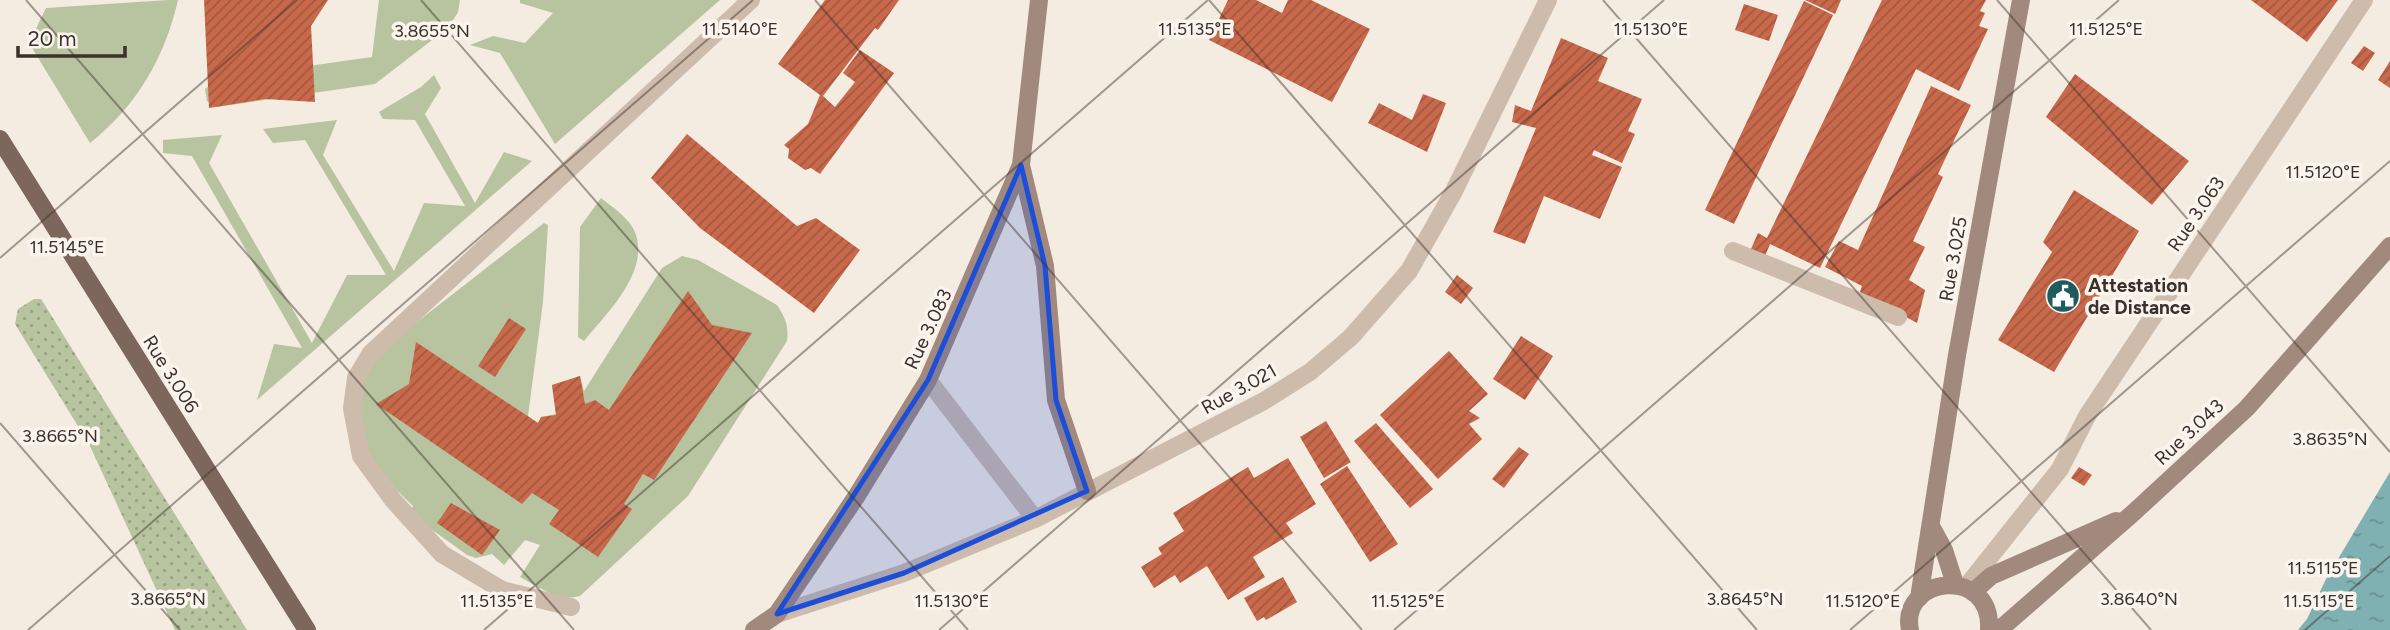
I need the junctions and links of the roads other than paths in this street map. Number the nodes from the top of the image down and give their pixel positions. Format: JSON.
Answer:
{"nodes":[{"id":1,"x":751,"y":0,"type":"edge"},
{"id":2,"x":1039,"y":0,"type":"edge"},
{"id":3,"x":1548,"y":0,"type":"edge"},
{"id":4,"x":2021,"y":0,"type":"edge"},
{"id":5,"x":2364,"y":0,"type":"edge"},
{"id":6,"x":0,"y":139,"type":"edge"},
{"id":7,"x":1021,"y":165,"type":"junction"},
{"id":8,"x":2390,"y":246,"type":"edge"},
{"id":9,"x":1734,"y":251,"type":"dead end"},
{"id":10,"x":1898,"y":317,"type":"dead end"},
{"id":11,"x":929,"y":380,"type":"junction"},
{"id":12,"x":1087,"y":491,"type":"junction"},
{"id":13,"x":2132,"y":514,"type":"junction"},
{"id":14,"x":1035,"y":519,"type":"junction"},
{"id":15,"x":1931,"y":526,"type":"junction"},
{"id":16,"x":1965,"y":588,"type":"junction"},
{"id":17,"x":1919,"y":597,"type":"junction"},
{"id":18,"x":571,"y":607,"type":"dead end"},
{"id":19,"x":777,"y":614,"type":"junction"},
{"id":20,"x":307,"y":630,"type":"edge"},
{"id":21,"x":754,"y":630,"type":"edge"},
{"id":22,"x":1910,"y":630,"type":"edge"},
{"id":23,"x":1989,"y":630,"type":"edge"},
{"id":24,"x":1999,"y":630,"type":"edge"}],
"edges":[{"from":1,"to":18,"type":"street"},
{"from":2,"to":7,"type":"street","name":"Rue 3.083"},
{"from":3,"to":12,"type":"street","name":"Rue 3.021"},
{"from":4,"to":15,"type":"street","name":"Rue 3.025"},
{"from":5,"to":16,"type":"street","name":"Rue 3.063"},
{"from":6,"to":20,"type":"main road","name":"Rue 3.006"},
{"from":7,"to":11,"type":"street","name":"Rue 3.083"},
{"from":7,"to":12,"type":"street"},
{"from":8,"to":13,"type":"street","name":"Rue 3.043"},
{"from":9,"to":10,"type":"street"},
{"from":11,"to":14,"type":"street"},
{"from":11,"to":19,"type":"street","name":"Rue 3.083"},
{"from":12,"to":14,"type":"street","name":"Rue 3.021"},
{"from":13,"to":16,"type":"street"},
{"from":13,"to":24,"type":"street","name":"Rue 3.043"},
{"from":14,"to":19,"type":"street","name":"Rue 3.021"},
{"from":15,"to":16,"type":"street"},
{"from":15,"to":17,"type":"street","name":"Rue 3.025"},
{"from":16,"to":17,"type":"street"},
{"from":16,"to":23,"type":"street"},
{"from":17,"to":22,"type":"street","name":"Rue 3.025"},
{"from":19,"to":21,"type":"street","name":"Rue 3.083"}]}
